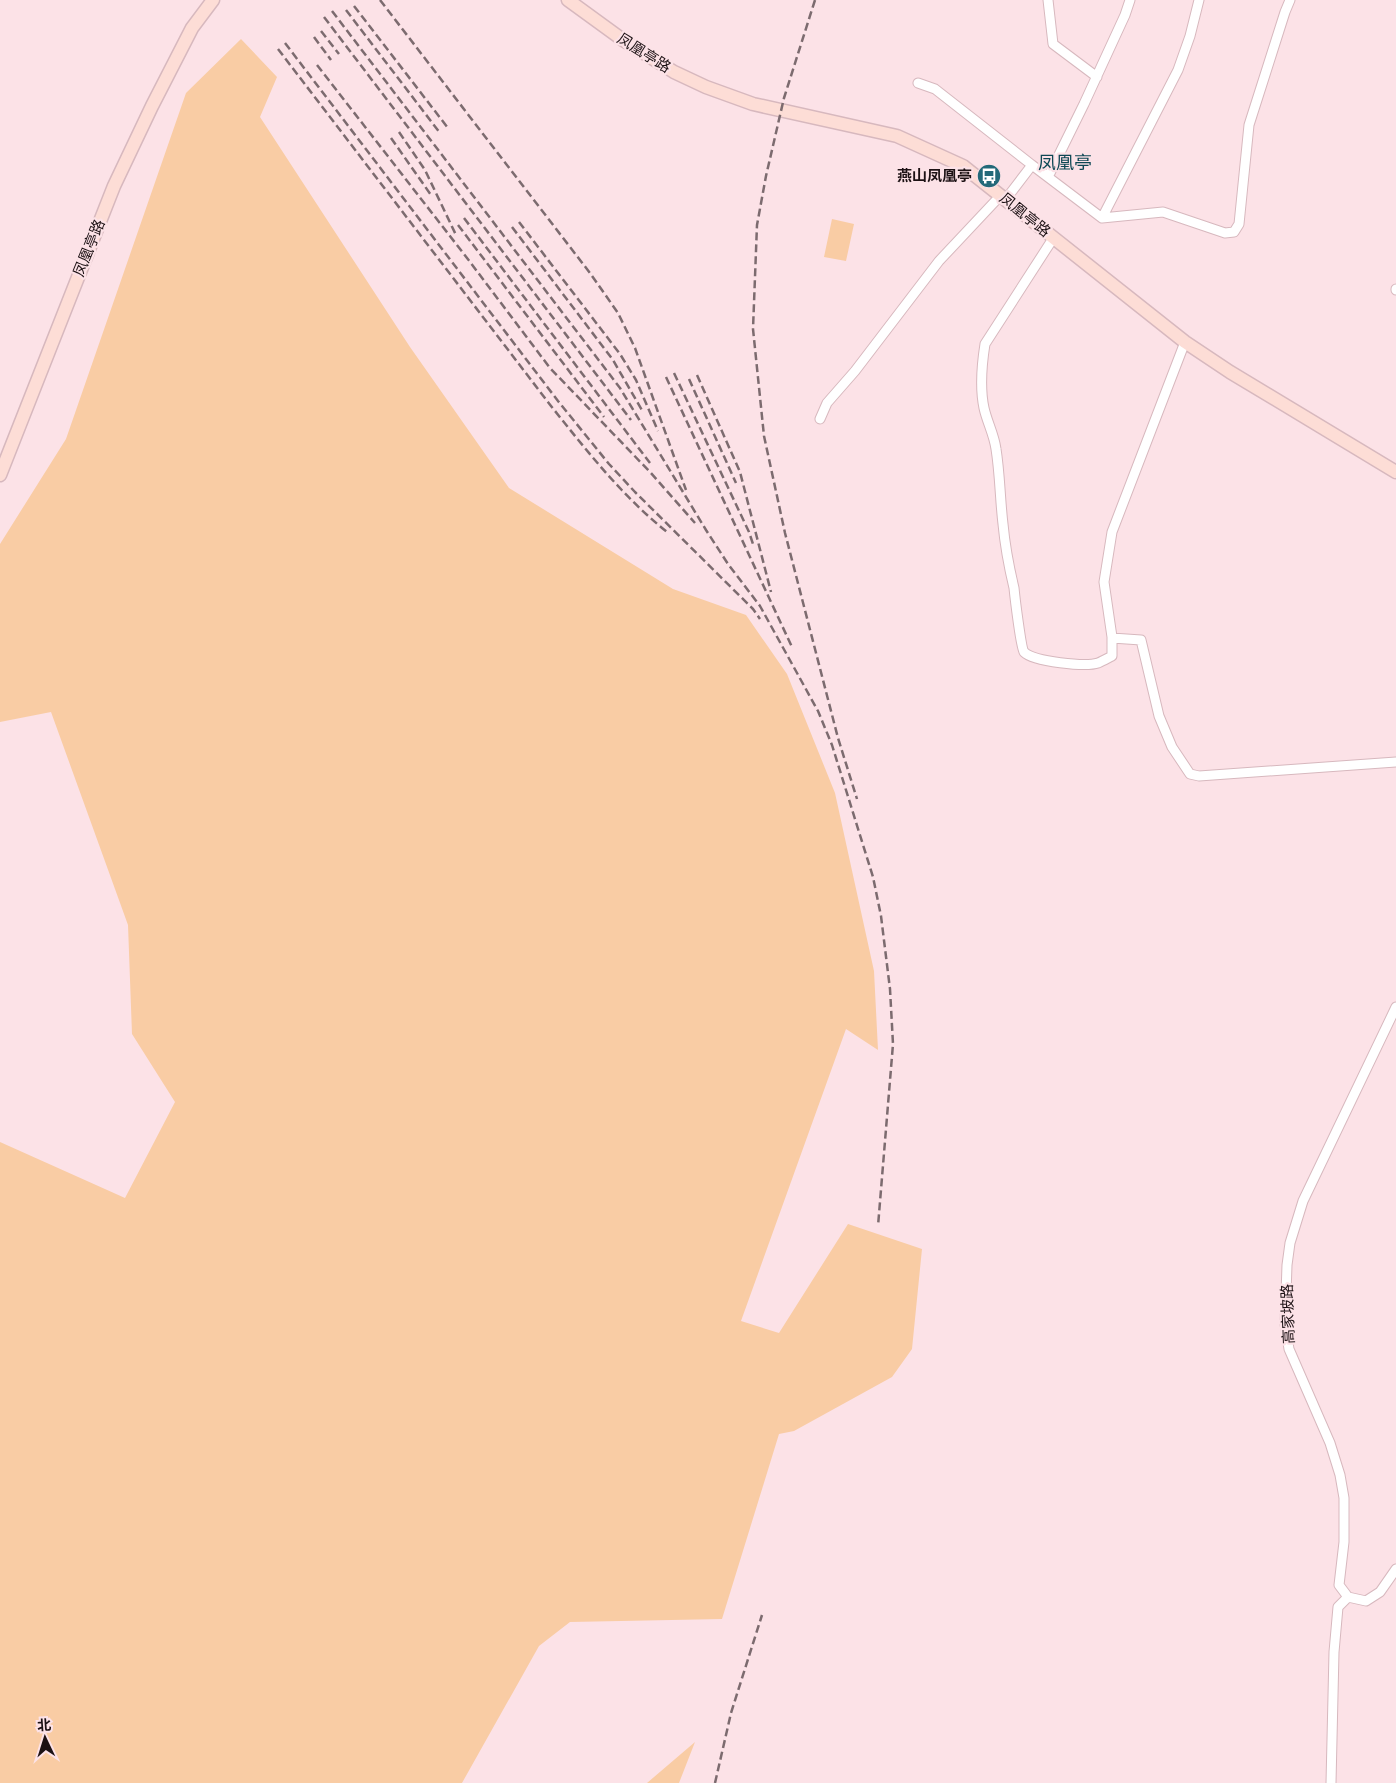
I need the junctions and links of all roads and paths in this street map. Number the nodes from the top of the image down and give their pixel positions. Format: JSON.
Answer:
{"nodes":[{"id":1,"x":202,"y":0,"type":"edge"},
{"id":2,"x":213,"y":0,"type":"edge"},
{"id":3,"x":568,"y":0,"type":"edge"},
{"id":4,"x":1048,"y":0,"type":"edge"},
{"id":5,"x":1130,"y":0,"type":"edge"},
{"id":6,"x":1199,"y":0,"type":"edge"},
{"id":7,"x":1290,"y":0,"type":"edge"},
{"id":8,"x":192,"y":28,"type":"junction"},
{"id":9,"x":1097,"y":77,"type":"junction"},
{"id":10,"x":918,"y":83,"type":"dead end"},
{"id":11,"x":1032,"y":165,"type":"junction"},
{"id":12,"x":1048,"y":177,"type":"junction"},
{"id":13,"x":1003,"y":197,"type":"junction"},
{"id":14,"x":1102,"y":218,"type":"junction"},
{"id":15,"x":1054,"y":238,"type":"junction"},
{"id":16,"x":1185,"y":342,"type":"junction"},
{"id":17,"x":820,"y":420,"type":"dead end"},
{"id":18,"x":1396,"y":472,"type":"edge"},
{"id":19,"x":0,"y":475,"type":"edge"},
{"id":20,"x":1112,"y":638,"type":"junction"},
{"id":21,"x":1396,"y":762,"type":"edge"},
{"id":22,"x":1396,"y":1007,"type":"edge"},
{"id":23,"x":1396,"y":1570,"type":"edge"},
{"id":24,"x":1348,"y":1597,"type":"junction"},
{"id":25,"x":1331,"y":1783,"type":"edge"}],
"edges":[{"from":1,"to":8,"type":"street","name":"凤凰亭路"},
{"from":2,"to":8,"type":"street","name":"凤凰亭路"},
{"from":3,"to":13,"type":"street","name":"凤凰亭路"},
{"from":4,"to":9,"type":"street"},
{"from":5,"to":9,"type":"street"},
{"from":6,"to":14,"type":"street"},
{"from":7,"to":14,"type":"street"},
{"from":8,"to":19,"type":"street","name":"凤凰亭路"},
{"from":9,"to":12,"type":"street"},
{"from":10,"to":11,"type":"street"},
{"from":11,"to":12,"type":"street"},
{"from":11,"to":13,"type":"street"},
{"from":12,"to":14,"type":"street"},
{"from":13,"to":15,"type":"street","name":"凤凰亭路"},
{"from":13,"to":17,"type":"street"},
{"from":15,"to":16,"type":"street","name":"凤凰亭路"},
{"from":15,"to":20,"type":"street"},
{"from":16,"to":18,"type":"street","name":"凤凰亭路"},
{"from":16,"to":20,"type":"street"},
{"from":20,"to":21,"type":"street"},
{"from":22,"to":24,"type":"street","name":"高家坡路"},
{"from":23,"to":24,"type":"street"},
{"from":24,"to":25,"type":"street"}]}
